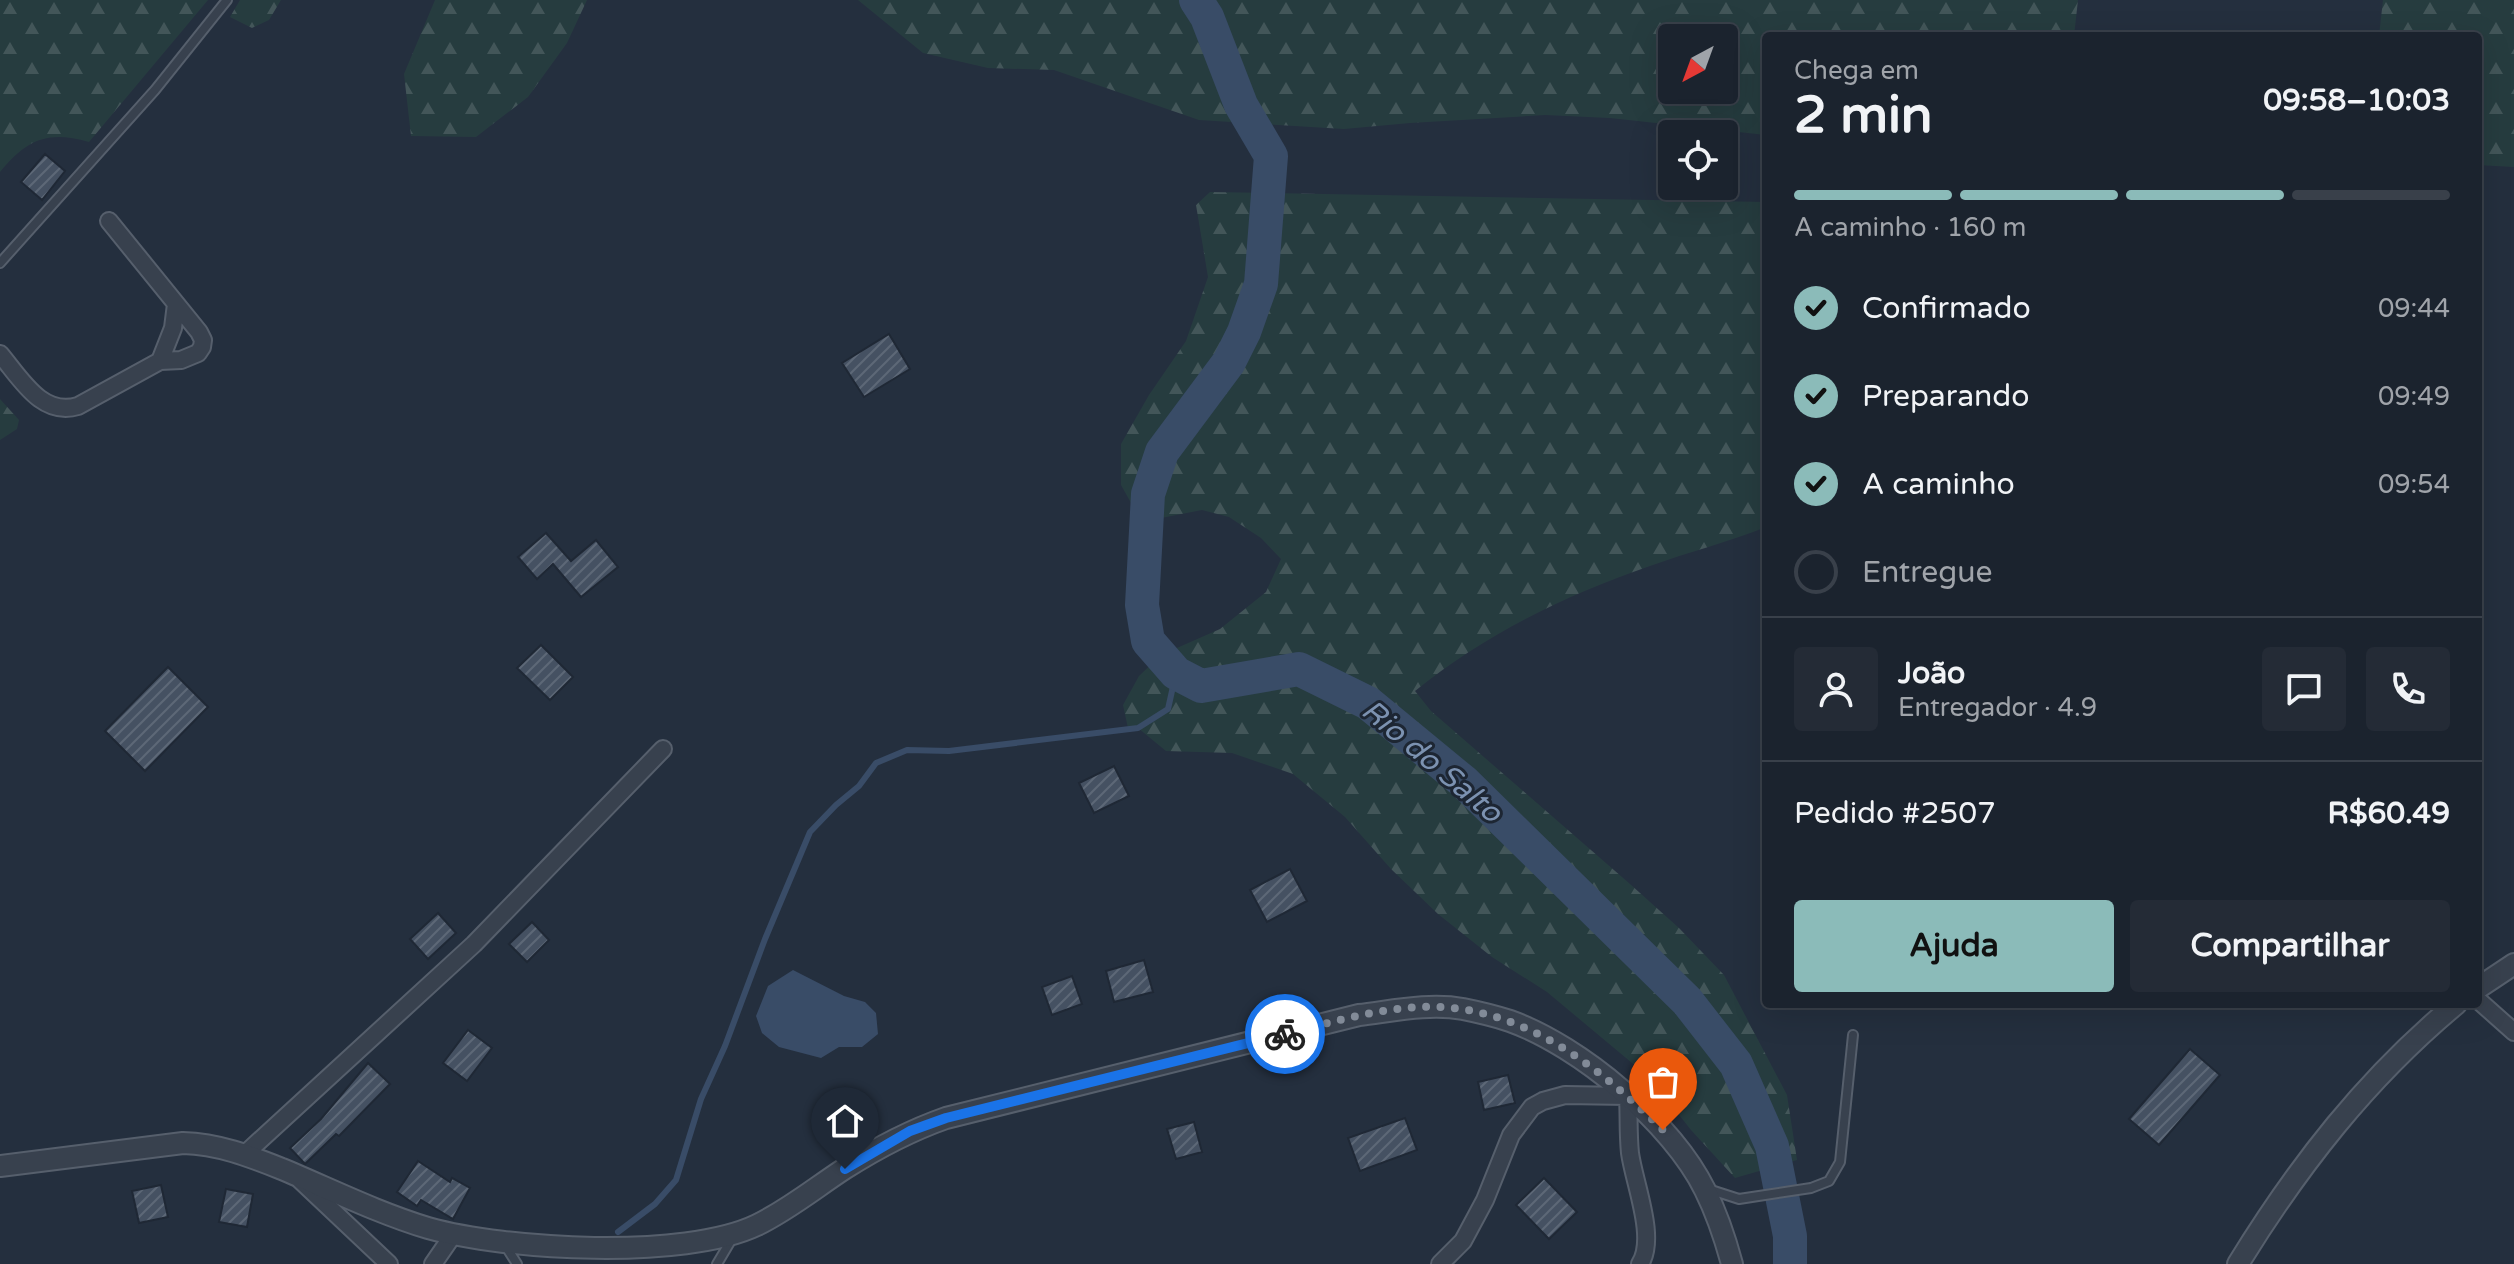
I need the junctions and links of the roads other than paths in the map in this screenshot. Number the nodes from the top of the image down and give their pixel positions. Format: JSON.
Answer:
{"nodes":[{"id":1,"x":227,"y":0,"type":"edge"},
{"id":2,"x":109,"y":221,"type":"dead end"},
{"id":3,"x":0,"y":263,"type":"edge"},
{"id":4,"x":176,"y":304,"type":"junction"},
{"id":5,"x":0,"y":354,"type":"edge"},
{"id":6,"x":160,"y":361,"type":"junction"},
{"id":7,"x":663,"y":749,"type":"dead end"},
{"id":8,"x":2514,"y":964,"type":"edge"},
{"id":9,"x":2482,"y":985,"type":"edge"},
{"id":10,"x":2482,"y":1004,"type":"edge"},
{"id":11,"x":2451,"y":1008,"type":"edge"},
{"id":12,"x":2514,"y":1032,"type":"edge"},
{"id":13,"x":1853,"y":1035,"type":"dead end"},
{"id":14,"x":1628,"y":1096,"type":"junction"},
{"id":15,"x":245,"y":1154,"type":"junction"},
{"id":16,"x":0,"y":1166,"type":"edge"},
{"id":17,"x":293,"y":1174,"type":"junction"},
{"id":18,"x":1704,"y":1188,"type":"junction"},
{"id":19,"x":453,"y":1235,"type":"junction"},
{"id":20,"x":734,"y":1235,"type":"junction"},
{"id":21,"x":502,"y":1241,"type":"junction"},
{"id":22,"x":389,"y":1264,"type":"edge"},
{"id":23,"x":433,"y":1264,"type":"edge"},
{"id":24,"x":517,"y":1264,"type":"edge"},
{"id":25,"x":717,"y":1264,"type":"edge"},
{"id":26,"x":1440,"y":1264,"type":"edge"},
{"id":27,"x":1640,"y":1264,"type":"edge"},
{"id":28,"x":1732,"y":1264,"type":"edge"},
{"id":29,"x":2238,"y":1264,"type":"edge"}],
"edges":[{"from":1,"to":3,"type":"lane"},
{"from":2,"to":4,"type":"street"},
{"from":4,"to":6,"type":"street"},
{"from":4,"to":6,"type":"street"},
{"from":5,"to":6,"type":"street"},
{"from":7,"to":15,"type":"street"},
{"from":8,"to":9,"type":"street"},
{"from":10,"to":12,"type":"street"},
{"from":11,"to":29,"type":"street"},
{"from":13,"to":18,"type":"lane"},
{"from":14,"to":18,"type":"street"},
{"from":14,"to":20,"type":"street"},
{"from":14,"to":26,"type":"street"},
{"from":14,"to":27,"type":"street"},
{"from":15,"to":16,"type":"street"},
{"from":15,"to":17,"type":"street"},
{"from":17,"to":19,"type":"street"},
{"from":17,"to":22,"type":"street"},
{"from":18,"to":28,"type":"street"},
{"from":19,"to":21,"type":"street"},
{"from":19,"to":23,"type":"street"},
{"from":20,"to":21,"type":"street"},
{"from":20,"to":25,"type":"lane"},
{"from":21,"to":24,"type":"lane"}]}
